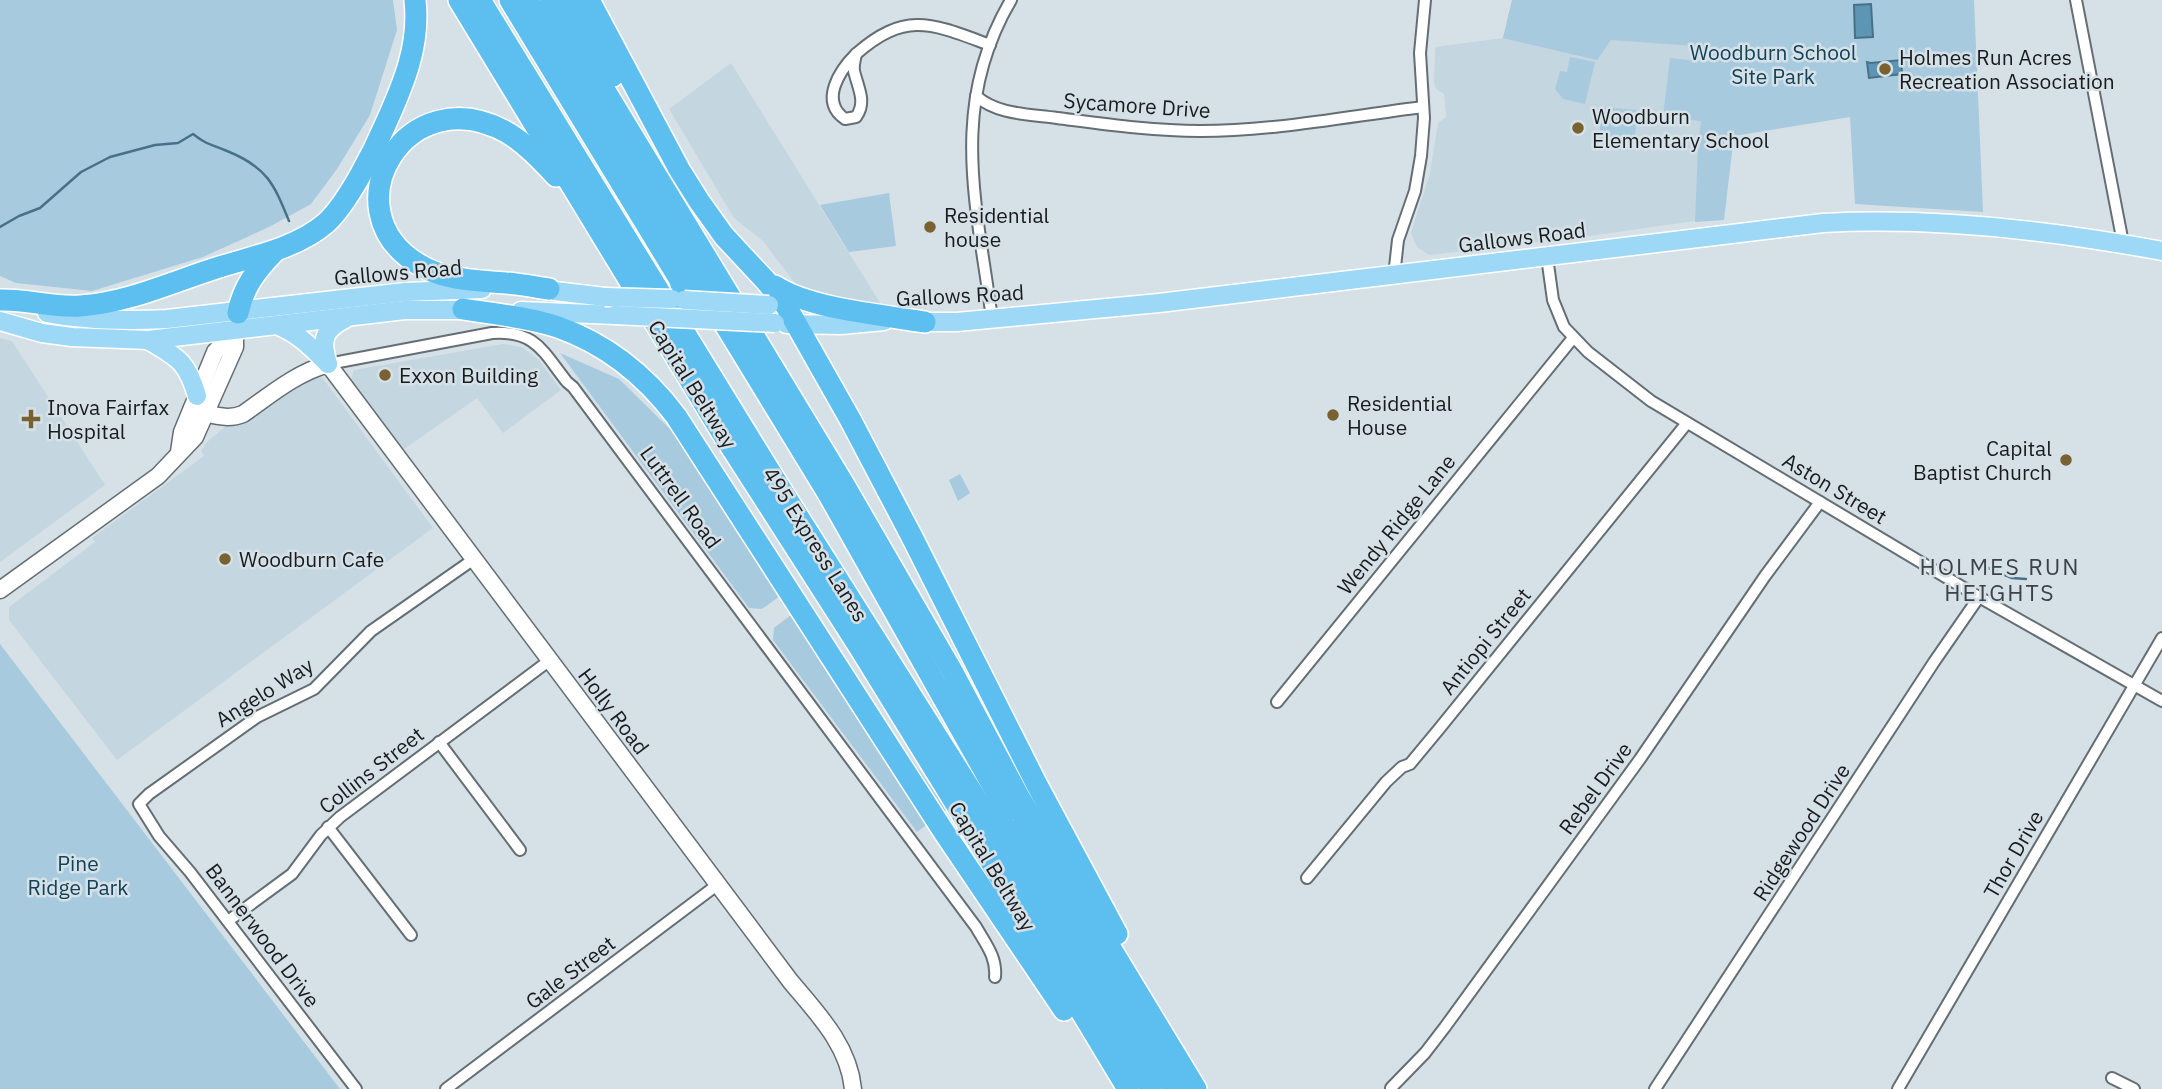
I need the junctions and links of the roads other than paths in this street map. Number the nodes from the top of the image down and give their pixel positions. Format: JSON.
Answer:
{"nodes":[{"id":1,"x":415,"y":0,"type":"edge"},
{"id":2,"x":459,"y":0,"type":"edge"},
{"id":3,"x":480,"y":0,"type":"edge"},
{"id":4,"x":499,"y":0,"type":"edge"},
{"id":5,"x":510,"y":0,"type":"edge"},
{"id":6,"x":527,"y":0,"type":"edge"},
{"id":7,"x":550,"y":0,"type":"edge"},
{"id":8,"x":570,"y":0,"type":"edge"},
{"id":9,"x":589,"y":0,"type":"edge"},
{"id":10,"x":1011,"y":0,"type":"edge"},
{"id":11,"x":1425,"y":0,"type":"edge"},
{"id":12,"x":2076,"y":0,"type":"edge"},
{"id":13,"x":990,"y":45,"type":"junction"},
{"id":14,"x":856,"y":54,"type":"junction"},
{"id":15,"x":976,"y":96,"type":"junction"},
{"id":16,"x":1423,"y":107,"type":"junction"},
{"id":17,"x":584,"y":206,"type":"junction"},
{"id":18,"x":2123,"y":243,"type":"junction"},
{"id":19,"x":276,"y":249,"type":"junction"},
{"id":20,"x":2162,"y":251,"type":"edge"},
{"id":21,"x":1547,"y":257,"type":"junction"},
{"id":22,"x":1394,"y":276,"type":"junction"},
{"id":23,"x":766,"y":281,"type":"junction"},
{"id":24,"x":549,"y":289,"type":"junction"},
{"id":25,"x":676,"y":295,"type":"junction"},
{"id":26,"x":0,"y":300,"type":"edge"},
{"id":27,"x":463,"y":309,"type":"junction"},
{"id":28,"x":781,"y":315,"type":"junction"},
{"id":29,"x":354,"y":316,"type":"junction"},
{"id":30,"x":992,"y":319,"type":"junction"},
{"id":31,"x":0,"y":321,"type":"edge"},
{"id":32,"x":237,"y":321,"type":"junction"},
{"id":33,"x":925,"y":322,"type":"junction"},
{"id":34,"x":279,"y":326,"type":"junction"},
{"id":35,"x":1573,"y":338,"type":"junction"},
{"id":36,"x":148,"y":340,"type":"junction"},
{"id":37,"x":328,"y":364,"type":"junction"},
{"id":38,"x":198,"y":406,"type":"junction"},
{"id":39,"x":1687,"y":423,"type":"junction"},
{"id":40,"x":843,"y":483,"type":"junction"},
{"id":41,"x":1820,"y":502,"type":"junction"},
{"id":42,"x":474,"y":559,"type":"junction"},
{"id":43,"x":0,"y":590,"type":"edge"},
{"id":44,"x":1979,"y":597,"type":"junction"},
{"id":45,"x":2162,"y":638,"type":"edge"},
{"id":46,"x":550,"y":660,"type":"junction"},
{"id":47,"x":2134,"y":685,"type":"junction"},
{"id":48,"x":2162,"y":701,"type":"edge"},
{"id":49,"x":1277,"y":702,"type":"dead end"},
{"id":50,"x":439,"y":742,"type":"junction"},
{"id":51,"x":139,"y":804,"type":"joint"},
{"id":52,"x":328,"y":827,"type":"junction"},
{"id":53,"x":520,"y":850,"type":"dead end"},
{"id":54,"x":1307,"y":878,"type":"dead end"},
{"id":55,"x":717,"y":885,"type":"junction"},
{"id":56,"x":228,"y":921,"type":"junction"},
{"id":57,"x":411,"y":935,"type":"dead end"},
{"id":58,"x":995,"y":977,"type":"dead end"},
{"id":59,"x":1179,"y":1061,"type":"junction"},
{"id":60,"x":2112,"y":1077,"type":"dead end"},
{"id":61,"x":1391,"y":1088,"type":"edge"},
{"id":62,"x":356,"y":1089,"type":"edge"},
{"id":63,"x":446,"y":1089,"type":"edge"},
{"id":64,"x":853,"y":1089,"type":"edge"},
{"id":65,"x":1121,"y":1089,"type":"edge"},
{"id":66,"x":1128,"y":1089,"type":"edge"},
{"id":67,"x":1152,"y":1089,"type":"edge"},
{"id":68,"x":1174,"y":1089,"type":"edge"},
{"id":69,"x":1196,"y":1089,"type":"edge"},
{"id":70,"x":1655,"y":1089,"type":"edge"},
{"id":71,"x":1898,"y":1089,"type":"edge"},
{"id":72,"x":2134,"y":1089,"type":"edge"}],
"edges":[{"from":1,"to":19,"type":"highway"},
{"from":2,"to":17,"type":"highway","name":"Capital Beltway"},
{"from":3,"to":67,"type":"highway","name":"495 Express Lanes"},
{"from":4,"to":25,"type":"highway"},
{"from":5,"to":25,"type":"highway"},
{"from":6,"to":68,"type":"highway","name":"495 Express Lanes"},
{"from":7,"to":40,"type":"highway"},
{"from":8,"to":40,"type":"highway"},
{"from":9,"to":23,"type":"highway"},
{"from":10,"to":13,"type":"street"},
{"from":11,"to":16,"type":"street"},
{"from":12,"to":18,"type":"street"},
{"from":13,"to":14,"type":"street"},
{"from":13,"to":15,"type":"street"},
{"from":14,"to":14,"type":"street"},
{"from":15,"to":16,"type":"street","name":"Sycamore Drive"},
{"from":15,"to":30,"type":"street"},
{"from":16,"to":22,"type":"street"},
{"from":17,"to":24,"type":"highway"},
{"from":17,"to":66,"type":"highway","name":"Capital Beltway"},
{"from":18,"to":20,"type":"main road","name":"Gallows Road"},
{"from":18,"to":21,"type":"main road","name":"Gallows Road"},
{"from":19,"to":26,"type":"highway"},
{"from":19,"to":32,"type":"highway"},
{"from":21,"to":22,"type":"main road","name":"Gallows Road"},
{"from":21,"to":35,"type":"street","name":"Aston Street"},
{"from":22,"to":30,"type":"main road","name":"Gallows Road"},
{"from":23,"to":28,"type":"highway"},
{"from":23,"to":33,"type":"highway"},
{"from":24,"to":25,"type":"main road","name":"Gallows Road","bridge":true},
{"from":24,"to":32,"type":"main road","name":"Gallows Road"},
{"from":25,"to":27,"type":"main road","name":"Gallows Road","bridge":true},
{"from":25,"to":28,"type":"main road","name":"Gallows Road","bridge":true},
{"from":26,"to":32,"type":"main road","name":"Gallows Road"},
{"from":27,"to":29,"type":"main road","name":"Gallows Road"},
{"from":27,"to":65,"type":"highway"},
{"from":28,"to":33,"type":"main road","name":"Gallows Road"},
{"from":28,"to":59,"type":"highway"},
{"from":29,"to":34,"type":"main road","name":"Gallows Road"},
{"from":29,"to":37,"type":"main road"},
{"from":30,"to":33,"type":"main road","name":"Gallows Road"},
{"from":31,"to":36,"type":"main road","name":"Gallows Road"},
{"from":32,"to":34,"type":"main road","name":"Gallows Road"},
{"from":32,"to":36,"type":"main road","name":"Gallows Road"},
{"from":32,"to":38,"type":"street"},
{"from":34,"to":37,"type":"main road"},
{"from":35,"to":39,"type":"street","name":"Aston Street"},
{"from":35,"to":49,"type":"street","name":"Wendy Ridge Lane"},
{"from":36,"to":38,"type":"main road"},
{"from":37,"to":38,"type":"street","name":"Luttrell Road"},
{"from":37,"to":42,"type":"street","name":"Holly Road"},
{"from":37,"to":58,"type":"street","name":"Luttrell Road"},
{"from":38,"to":43,"type":"street"},
{"from":39,"to":41,"type":"street","name":"Aston Street"},
{"from":39,"to":54,"type":"street","name":"Antiopi Street"},
{"from":40,"to":59,"type":"highway"},
{"from":41,"to":44,"type":"street","name":"Aston Street"},
{"from":41,"to":61,"type":"street","name":"Rebel Drive"},
{"from":42,"to":46,"type":"street","name":"Holly Road"},
{"from":42,"to":51,"type":"street","name":"Angelo Way"},
{"from":44,"to":47,"type":"street","name":"Aston Street"},
{"from":44,"to":70,"type":"street","name":"Ridgewood Drive"},
{"from":45,"to":47,"type":"street","name":"Thor Drive"},
{"from":46,"to":50,"type":"street","name":"Collins Street"},
{"from":46,"to":55,"type":"street","name":"Holly Road"},
{"from":47,"to":48,"type":"street","name":"Aston Street"},
{"from":47,"to":71,"type":"street","name":"Thor Drive"},
{"from":50,"to":52,"type":"street","name":"Collins Street"},
{"from":50,"to":53,"type":"street"},
{"from":51,"to":56,"type":"street","name":"Bannerwood Drive"},
{"from":52,"to":56,"type":"street","name":"Collins Street"},
{"from":52,"to":57,"type":"street"},
{"from":55,"to":63,"type":"street","name":"Gale Street"},
{"from":55,"to":64,"type":"street","name":"Holly Road"},
{"from":56,"to":62,"type":"street","name":"Bannerwood Drive"},
{"from":59,"to":69,"type":"highway"},
{"from":60,"to":72,"type":"street"}]}
